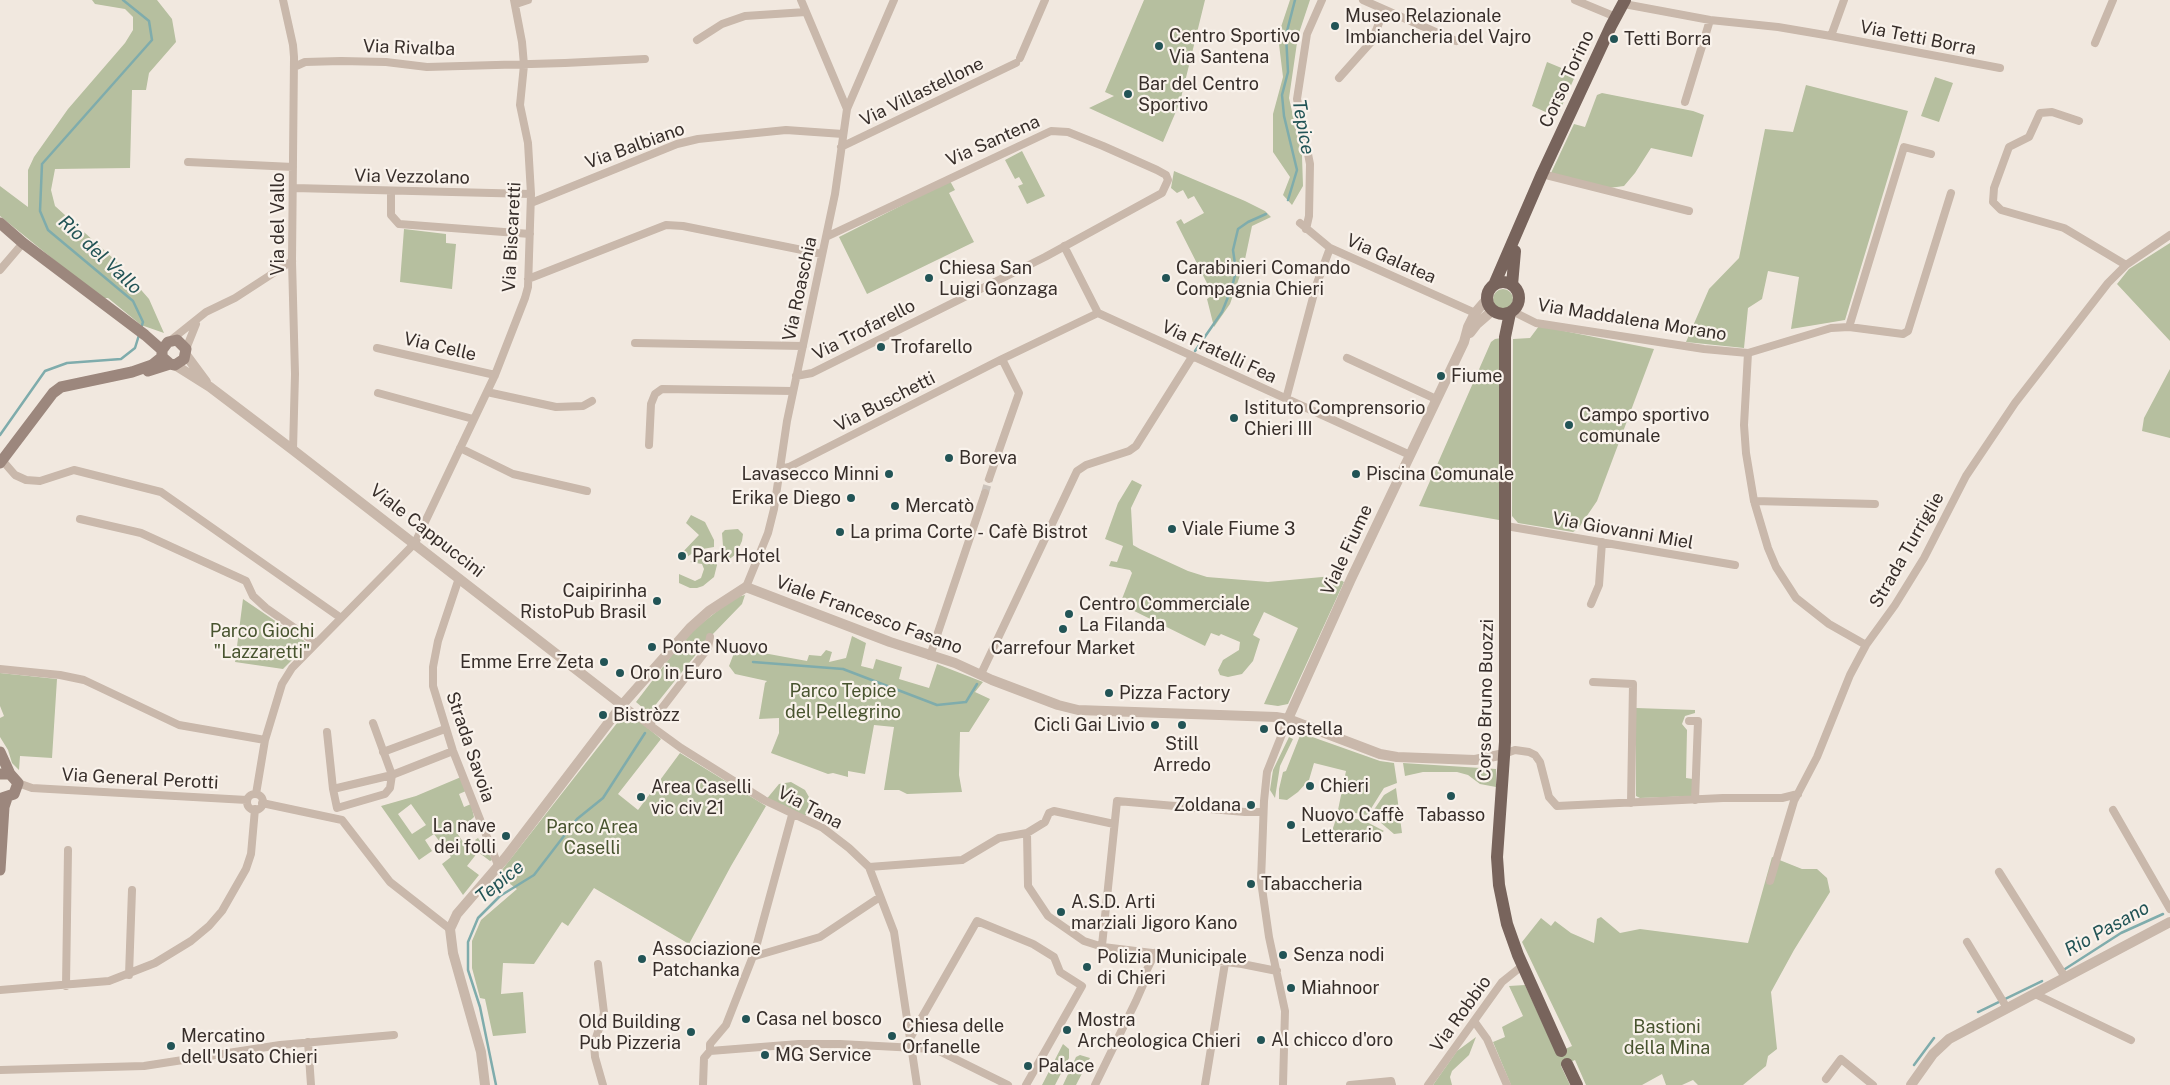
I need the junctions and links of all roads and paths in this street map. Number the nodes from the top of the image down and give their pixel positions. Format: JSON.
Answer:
{"nodes":[{"id":1,"x":283,"y":0,"type":"edge"},
{"id":2,"x":528,"y":0,"type":"edge"},
{"id":3,"x":801,"y":0,"type":"edge"},
{"id":4,"x":894,"y":0,"type":"edge"},
{"id":5,"x":1045,"y":0,"type":"edge"},
{"id":6,"x":1322,"y":0,"type":"edge"},
{"id":7,"x":1363,"y":0,"type":"edge"},
{"id":8,"x":1575,"y":0,"type":"edge"},
{"id":9,"x":1844,"y":0,"type":"edge"},
{"id":10,"x":2113,"y":0,"type":"edge"},
{"id":11,"x":515,"y":2,"type":"edge"},
{"id":12,"x":1624,"y":2,"type":"edge"},
{"id":13,"x":1384,"y":10,"type":"junction"},
{"id":14,"x":806,"y":12,"type":"junction"},
{"id":15,"x":1616,"y":17,"type":"junction"},
{"id":16,"x":1710,"y":20,"type":"junction"},
{"id":17,"x":1831,"y":36,"type":"junction"},
{"id":18,"x":697,"y":40,"type":"dead end"},
{"id":19,"x":1456,"y":41,"type":"dead end"},
{"id":20,"x":2095,"y":44,"type":"dead end"},
{"id":21,"x":645,"y":59,"type":"dead end"},
{"id":22,"x":524,"y":65,"type":"junction"},
{"id":23,"x":294,"y":67,"type":"junction"},
{"id":24,"x":2000,"y":68,"type":"dead end"},
{"id":25,"x":1339,"y":78,"type":"dead end"},
{"id":26,"x":1685,"y":102,"type":"dead end"},
{"id":27,"x":847,"y":109,"type":"junction"},
{"id":28,"x":2079,"y":121,"type":"dead end"},
{"id":29,"x":843,"y":134,"type":"junction"},
{"id":30,"x":841,"y":147,"type":"junction"},
{"id":31,"x":1931,"y":154,"type":"dead end"},
{"id":32,"x":188,"y":162,"type":"dead end"},
{"id":33,"x":293,"y":167,"type":"junction"},
{"id":34,"x":1542,"y":174,"type":"junction"},
{"id":35,"x":294,"y":188,"type":"junction"},
{"id":36,"x":392,"y":191,"type":"junction"},
{"id":37,"x":1951,"y":193,"type":"dead end"},
{"id":38,"x":531,"y":199,"type":"junction"},
{"id":39,"x":1689,"y":211,"type":"dead end"},
{"id":40,"x":0,"y":223,"type":"edge"},
{"id":41,"x":1300,"y":224,"type":"dead end"},
{"id":42,"x":1518,"y":228,"type":"junction"},
{"id":43,"x":1306,"y":229,"type":"junction"},
{"id":44,"x":530,"y":234,"type":"junction"},
{"id":45,"x":2170,"y":235,"type":"edge"},
{"id":46,"x":826,"y":237,"type":"junction"},
{"id":47,"x":23,"y":243,"type":"junction"},
{"id":48,"x":1064,"y":246,"type":"junction"},
{"id":49,"x":1330,"y":248,"type":"junction"},
{"id":50,"x":822,"y":254,"type":"junction"},
{"id":51,"x":292,"y":260,"type":"junction"},
{"id":52,"x":2126,"y":265,"type":"junction"},
{"id":53,"x":0,"y":270,"type":"edge"},
{"id":54,"x":528,"y":279,"type":"junction"},
{"id":55,"x":1494,"y":285,"type":"junction"},
{"id":56,"x":1512,"y":286,"type":"junction"},
{"id":57,"x":1491,"y":308,"type":"junction"},
{"id":58,"x":1511,"y":312,"type":"junction"},
{"id":59,"x":1098,"y":313,"type":"junction"},
{"id":60,"x":1475,"y":313,"type":"junction"},
{"id":61,"x":199,"y":318,"type":"junction"},
{"id":62,"x":1849,"y":326,"type":"junction"},
{"id":63,"x":1505,"y":337,"type":"junction"},
{"id":64,"x":1464,"y":342,"type":"junction"},
{"id":65,"x":635,"y":343,"type":"dead end"},
{"id":66,"x":803,"y":346,"type":"junction"},
{"id":67,"x":162,"y":348,"type":"junction"},
{"id":68,"x":377,"y":348,"type":"dead end"},
{"id":69,"x":186,"y":352,"type":"junction"},
{"id":70,"x":1748,"y":352,"type":"junction"},
{"id":71,"x":1192,"y":357,"type":"junction"},
{"id":72,"x":1348,"y":358,"type":"dead end"},
{"id":73,"x":1002,"y":359,"type":"junction"},
{"id":74,"x":495,"y":376,"type":"junction"},
{"id":75,"x":796,"y":376,"type":"junction"},
{"id":76,"x":210,"y":387,"type":"junction"},
{"id":77,"x":793,"y":391,"type":"junction"},
{"id":78,"x":487,"y":392,"type":"junction"},
{"id":79,"x":378,"y":393,"type":"dead end"},
{"id":80,"x":1286,"y":399,"type":"junction"},
{"id":81,"x":1436,"y":399,"type":"junction"},
{"id":82,"x":592,"y":401,"type":"dead end"},
{"id":83,"x":473,"y":419,"type":"junction"},
{"id":84,"x":649,"y":445,"type":"dead end"},
{"id":85,"x":460,"y":448,"type":"junction"},
{"id":86,"x":292,"y":450,"type":"junction"},
{"id":87,"x":1410,"y":455,"type":"junction"},
{"id":88,"x":1,"y":461,"type":"edge"},
{"id":89,"x":780,"y":469,"type":"junction"},
{"id":90,"x":989,"y":479,"type":"tunnel mouth"},
{"id":91,"x":587,"y":492,"type":"dead end"},
{"id":92,"x":985,"y":493,"type":"tunnel mouth"},
{"id":93,"x":1754,"y":501,"type":"junction"},
{"id":94,"x":1875,"y":504,"type":"dead end"},
{"id":95,"x":80,"y":519,"type":"dead end"},
{"id":96,"x":1506,"y":526,"type":"junction"},
{"id":97,"x":1602,"y":542,"type":"junction"},
{"id":98,"x":415,"y":543,"type":"junction"},
{"id":99,"x":1735,"y":565,"type":"dead end"},
{"id":100,"x":459,"y":578,"type":"junction"},
{"id":101,"x":746,"y":587,"type":"junction"},
{"id":102,"x":1591,"y":604,"type":"dead end"},
{"id":103,"x":341,"y":618,"type":"junction"},
{"id":104,"x":710,"y":637,"type":"dead end"},
{"id":105,"x":316,"y":643,"type":"junction"},
{"id":106,"x":1866,"y":645,"type":"junction"},
{"id":107,"x":930,"y":656,"type":"junction"},
{"id":108,"x":0,"y":669,"type":"edge"},
{"id":109,"x":981,"y":674,"type":"junction"},
{"id":110,"x":1593,"y":682,"type":"dead end"},
{"id":111,"x":622,"y":705,"type":"junction"},
{"id":112,"x":1699,"y":712,"type":"dead end"},
{"id":113,"x":1288,"y":719,"type":"junction"},
{"id":114,"x":1689,"y":721,"type":"dead end"},
{"id":115,"x":1698,"y":721,"type":"junction"},
{"id":116,"x":373,"y":723,"type":"dead end"},
{"id":117,"x":649,"y":724,"type":"junction"},
{"id":118,"x":445,"y":729,"type":"junction"},
{"id":119,"x":327,"y":732,"type":"dead end"},
{"id":120,"x":265,"y":740,"type":"junction"},
{"id":121,"x":453,"y":751,"type":"junction"},
{"id":122,"x":383,"y":752,"type":"junction"},
{"id":123,"x":1504,"y":754,"type":"junction"},
{"id":124,"x":2,"y":756,"type":"edge"},
{"id":125,"x":392,"y":775,"type":"junction"},
{"id":126,"x":6,"y":788,"type":"edge"},
{"id":127,"x":333,"y":788,"type":"junction"},
{"id":128,"x":256,"y":794,"type":"junction"},
{"id":129,"x":1798,"y":794,"type":"junction"},
{"id":130,"x":247,"y":800,"type":"junction"},
{"id":131,"x":1695,"y":800,"type":"junction"},
{"id":132,"x":262,"y":803,"type":"junction"},
{"id":133,"x":1631,"y":803,"type":"junction"},
{"id":134,"x":337,"y":808,"type":"junction"},
{"id":135,"x":254,"y":810,"type":"junction"},
{"id":136,"x":2114,"y":810,"type":"dead end"},
{"id":137,"x":1263,"y":812,"type":"junction"},
{"id":138,"x":792,"y":815,"type":"junction"},
{"id":139,"x":336,"y":818,"type":"junction"},
{"id":140,"x":1114,"y":824,"type":"junction"},
{"id":141,"x":1027,"y":833,"type":"junction"},
{"id":142,"x":68,"y":850,"type":"dead end"},
{"id":143,"x":498,"y":866,"type":"junction"},
{"id":144,"x":869,"y":867,"type":"junction"},
{"id":145,"x":0,"y":870,"type":"edge"},
{"id":146,"x":1999,"y":872,"type":"dead end"},
{"id":147,"x":1770,"y":881,"type":"dead end"},
{"id":148,"x":132,"y":890,"type":"dead end"},
{"id":149,"x":880,"y":897,"type":"junction"},
{"id":150,"x":2170,"y":909,"type":"edge"},
{"id":151,"x":2170,"y":922,"type":"edge"},
{"id":152,"x":450,"y":929,"type":"junction"},
{"id":153,"x":1967,"y":942,"type":"dead end"},
{"id":154,"x":1102,"y":951,"type":"junction"},
{"id":155,"x":1155,"y":953,"type":"junction"},
{"id":156,"x":752,"y":957,"type":"junction"},
{"id":157,"x":1225,"y":963,"type":"junction"},
{"id":158,"x":598,"y":964,"type":"dead end"},
{"id":159,"x":1522,"y":966,"type":"junction"},
{"id":160,"x":1276,"y":971,"type":"junction"},
{"id":161,"x":129,"y":975,"type":"junction"},
{"id":162,"x":2065,"y":977,"type":"junction"},
{"id":163,"x":66,"y":986,"type":"junction"},
{"id":164,"x":0,"y":990,"type":"edge"},
{"id":165,"x":2036,"y":994,"type":"junction"},
{"id":166,"x":2005,"y":1003,"type":"junction"},
{"id":167,"x":1474,"y":1021,"type":"junction"},
{"id":168,"x":394,"y":1035,"type":"dead end"},
{"id":169,"x":2131,"y":1040,"type":"dead end"},
{"id":170,"x":308,"y":1042,"type":"junction"},
{"id":171,"x":910,"y":1044,"type":"junction"},
{"id":172,"x":710,"y":1051,"type":"junction"},
{"id":173,"x":1562,"y":1051,"type":"dead end"},
{"id":174,"x":1568,"y":1064,"type":"dead end"},
{"id":175,"x":0,"y":1070,"type":"edge"},
{"id":176,"x":1826,"y":1079,"type":"dead end"},
{"id":177,"x":1392,"y":1083,"type":"edge"},
{"id":178,"x":311,"y":1085,"type":"edge"},
{"id":179,"x":485,"y":1085,"type":"edge"},
{"id":180,"x":603,"y":1085,"type":"edge"},
{"id":181,"x":702,"y":1085,"type":"edge"},
{"id":182,"x":917,"y":1085,"type":"edge"},
{"id":183,"x":1008,"y":1085,"type":"edge"},
{"id":184,"x":1026,"y":1085,"type":"edge"},
{"id":185,"x":1095,"y":1085,"type":"edge"},
{"id":186,"x":1205,"y":1085,"type":"edge"},
{"id":187,"x":1283,"y":1085,"type":"edge"},
{"id":188,"x":1350,"y":1085,"type":"edge"},
{"id":189,"x":1428,"y":1085,"type":"edge"},
{"id":190,"x":1507,"y":1085,"type":"edge"},
{"id":191,"x":1577,"y":1085,"type":"edge"},
{"id":192,"x":1872,"y":1085,"type":"edge"},
{"id":193,"x":1911,"y":1085,"type":"edge"}],
"edges":[{"from":1,"to":23,"type":"street","name":"Via del Vallo"},
{"from":2,"to":11,"type":"street"},
{"from":3,"to":14,"type":"street"},
{"from":4,"to":27,"type":"street","name":"Via Roaschia"},
{"from":5,"to":30,"type":"street","name":"Via Villastellone"},
{"from":6,"to":43,"type":"street"},
{"from":7,"to":13,"type":"street"},
{"from":8,"to":15,"type":"street"},
{"from":9,"to":17,"type":"street","name":"Via Tetti Borra"},
{"from":10,"to":20,"type":"street"},
{"from":11,"to":22,"type":"street","name":"Via Biscaretti"},
{"from":12,"to":15,"type":"main road","name":"Corso Torino"},
{"from":12,"to":16,"type":"street","name":"Via Tetti Borra"},
{"from":13,"to":19,"type":"street"},
{"from":13,"to":25,"type":"street"},
{"from":14,"to":18,"type":"street"},
{"from":14,"to":27,"type":"street"},
{"from":15,"to":34,"type":"main road","name":"Corso Torino"},
{"from":16,"to":17,"type":"street","name":"Via Tetti Borra"},
{"from":16,"to":26,"type":"street"},
{"from":17,"to":24,"type":"street","name":"Via Tetti Borra"},
{"from":21,"to":22,"type":"street","name":"Via Rivalba"},
{"from":22,"to":23,"type":"street","name":"Via Rivalba"},
{"from":22,"to":38,"type":"street","name":"Via Biscaretti"},
{"from":23,"to":33,"type":"street","name":"Via del Vallo"},
{"from":27,"to":29,"type":"street","name":"Via Roaschia"},
{"from":28,"to":52,"type":"street"},
{"from":29,"to":30,"type":"street","name":"Via Roaschia"},
{"from":29,"to":38,"type":"street","name":"Via Balbiano"},
{"from":30,"to":46,"type":"street","name":"Via Roaschia"},
{"from":31,"to":62,"type":"street"},
{"from":32,"to":33,"type":"street"},
{"from":33,"to":35,"type":"street","name":"Via del Vallo"},
{"from":34,"to":39,"type":"street"},
{"from":34,"to":42,"type":"main road","name":"Corso Torino"},
{"from":35,"to":36,"type":"street","name":"Via Vezzolano"},
{"from":35,"to":51,"type":"street","name":"Via del Vallo"},
{"from":36,"to":38,"type":"street","name":"Via Vezzolano"},
{"from":36,"to":44,"type":"street"},
{"from":37,"to":62,"type":"street","name":"Via Maddalena Morano"},
{"from":38,"to":44,"type":"street","name":"Via Biscaretti"},
{"from":40,"to":47,"type":"main road","name":"Viale Cappuccini"},
{"from":41,"to":43,"type":"street","name":"Via Galatea"},
{"from":42,"to":55,"type":"main road","name":"Corso Torino"},
{"from":42,"to":56,"type":"main road","name":"Corso Torino"},
{"from":43,"to":49,"type":"street","name":"Via Galatea"},
{"from":44,"to":54,"type":"street","name":"Via Biscaretti"},
{"from":45,"to":52,"type":"street","name":"Strada Turriglie"},
{"from":46,"to":48,"type":"street","name":"Via Santena"},
{"from":46,"to":50,"type":"street","name":"Via Roaschia"},
{"from":47,"to":53,"type":"street"},
{"from":47,"to":67,"type":"main road","name":"Viale Cappuccini"},
{"from":48,"to":59,"type":"street"},
{"from":48,"to":75,"type":"street","name":"Via Trofarello"},
{"from":49,"to":60,"type":"street","name":"Via Galatea"},
{"from":49,"to":80,"type":"street"},
{"from":50,"to":54,"type":"street"},
{"from":50,"to":66,"type":"street","name":"Via Roaschia"},
{"from":51,"to":61,"type":"street"},
{"from":51,"to":86,"type":"street","name":"Via del Vallo"},
{"from":52,"to":106,"type":"street","name":"Strada Turriglie"},
{"from":54,"to":74,"type":"street","name":"Via Biscaretti"},
{"from":55,"to":56,"type":"main road"},
{"from":55,"to":57,"type":"main road"},
{"from":56,"to":58,"type":"main road"},
{"from":57,"to":58,"type":"main road"},
{"from":57,"to":60,"type":"street","name":"Viale Fiume"},
{"from":57,"to":63,"type":"main road","name":"Corso Bruno Buozzi"},
{"from":57,"to":64,"type":"street","name":"Viale Fiume"},
{"from":58,"to":63,"type":"main road","name":"Corso Bruno Buozzi"},
{"from":58,"to":70,"type":"street","name":"Via Maddalena Morano"},
{"from":59,"to":71,"type":"street","name":"Via Fratelli Fea"},
{"from":59,"to":73,"type":"street","name":"Via Buschetti"},
{"from":60,"to":64,"type":"street","name":"Viale Fiume"},
{"from":61,"to":67,"type":"street"},
{"from":61,"to":69,"type":"street"},
{"from":62,"to":70,"type":"street","name":"Via Maddalena Morano"},
{"from":63,"to":96,"type":"main road","name":"Corso Bruno Buozzi"},
{"from":64,"to":81,"type":"street","name":"Viale Fiume"},
{"from":65,"to":66,"type":"street"},
{"from":66,"to":75,"type":"street","name":"Via Roaschia"},
{"from":67,"to":69,"type":"main road"},
{"from":67,"to":69,"type":"main road"},
{"from":67,"to":76,"type":"street","name":"Viale Cappuccini"},
{"from":67,"to":88,"type":"main road"},
{"from":68,"to":74,"type":"street","name":"Via Celle"},
{"from":69,"to":76,"type":"street","name":"Viale Cappuccini"},
{"from":70,"to":93,"type":"street","name":"Via Maddalena Morano"},
{"from":71,"to":80,"type":"street","name":"Via Fratelli Fea"},
{"from":71,"to":109,"type":"street"},
{"from":72,"to":81,"type":"street"},
{"from":73,"to":89,"type":"street","name":"Via Buschetti"},
{"from":73,"to":90,"type":"street"},
{"from":74,"to":78,"type":"street","name":"Via Biscaretti"},
{"from":75,"to":77,"type":"street","name":"Via Roaschia"},
{"from":76,"to":86,"type":"street","name":"Viale Cappuccini"},
{"from":77,"to":84,"type":"street"},
{"from":77,"to":89,"type":"street","name":"Via Roaschia"},
{"from":78,"to":82,"type":"street"},
{"from":78,"to":83,"type":"street","name":"Via Biscaretti"},
{"from":79,"to":83,"type":"street"},
{"from":80,"to":87,"type":"street","name":"Via Fratelli Fea"},
{"from":81,"to":87,"type":"street","name":"Viale Fiume"},
{"from":83,"to":85,"type":"street","name":"Via Biscaretti"},
{"from":85,"to":91,"type":"street"},
{"from":85,"to":98,"type":"street","name":"Via Biscaretti"},
{"from":86,"to":98,"type":"street","name":"Viale Cappuccini"},
{"from":87,"to":113,"type":"street","name":"Viale Fiume"},
{"from":88,"to":103,"type":"street"},
{"from":89,"to":101,"type":"street","name":"Via Roaschia"},
{"from":92,"to":107,"type":"street"},
{"from":93,"to":94,"type":"street"},
{"from":93,"to":106,"type":"street","name":"Via Maddalena Morano"},
{"from":95,"to":105,"type":"street"},
{"from":96,"to":97,"type":"street","name":"Via Giovanni Miel"},
{"from":96,"to":123,"type":"main road","name":"Corso Bruno Buozzi"},
{"from":97,"to":99,"type":"street","name":"Via Giovanni Miel"},
{"from":97,"to":102,"type":"street"},
{"from":98,"to":100,"type":"street","name":"Viale Cappuccini"},
{"from":98,"to":103,"type":"street","name":"Via Biscaretti"},
{"from":100,"to":111,"type":"street","name":"Viale Cappuccini"},
{"from":100,"to":118,"type":"street","name":"Strada Savoia"},
{"from":101,"to":107,"type":"street","name":"Viale Francesco Fasano"},
{"from":101,"to":111,"type":"street"},
{"from":103,"to":105,"type":"street","name":"Via Biscaretti"},
{"from":104,"to":117,"type":"street"},
{"from":105,"to":120,"type":"street","name":"Via Biscaretti"},
{"from":106,"to":129,"type":"street","name":"Strada Turriglie"},
{"from":107,"to":109,"type":"street","name":"Viale Francesco Fasano"},
{"from":108,"to":120,"type":"street"},
{"from":109,"to":113,"type":"street","name":"Viale Francesco Fasano"},
{"from":110,"to":133,"type":"street"},
{"from":111,"to":117,"type":"street","name":"Via Tana"},
{"from":111,"to":143,"type":"street"},
{"from":112,"to":115,"type":"street"},
{"from":113,"to":123,"type":"street","name":"Viale Francesco Fasano"},
{"from":113,"to":137,"type":"street"},
{"from":114,"to":115,"type":"street"},
{"from":115,"to":131,"type":"street"},
{"from":116,"to":122,"type":"street"},
{"from":117,"to":138,"type":"street","name":"Via Tana"},
{"from":118,"to":121,"type":"street","name":"Strada Savoia"},
{"from":118,"to":122,"type":"street"},
{"from":119,"to":127,"type":"street"},
{"from":120,"to":128,"type":"street","name":"Via Biscaretti"},
{"from":121,"to":125,"type":"street"},
{"from":121,"to":143,"type":"street","name":"Strada Savoia"},
{"from":122,"to":125,"type":"street"},
{"from":123,"to":133,"type":"street"},
{"from":123,"to":159,"type":"main road","name":"Corso Bruno Buozzi"},
{"from":124,"to":126,"type":"main road"},
{"from":125,"to":127,"type":"street"},
{"from":125,"to":134,"type":"street"},
{"from":126,"to":130,"type":"street","name":"Via General Perotti"},
{"from":126,"to":145,"type":"main road"},
{"from":127,"to":134,"type":"street"},
{"from":128,"to":130,"type":"street"},
{"from":128,"to":132,"type":"street"},
{"from":129,"to":131,"type":"street"},
{"from":129,"to":147,"type":"street","name":"Strada Turriglie"},
{"from":130,"to":135,"type":"street"},
{"from":131,"to":133,"type":"street"},
{"from":132,"to":135,"type":"street"},
{"from":132,"to":139,"type":"street"},
{"from":134,"to":139,"type":"street"},
{"from":135,"to":161,"type":"street"},
{"from":136,"to":150,"type":"street"},
{"from":137,"to":140,"type":"street"},
{"from":137,"to":160,"type":"street"},
{"from":138,"to":144,"type":"street","name":"Via Tana"},
{"from":138,"to":156,"type":"street"},
{"from":139,"to":152,"type":"street"},
{"from":140,"to":141,"type":"street"},
{"from":140,"to":154,"type":"street"},
{"from":141,"to":144,"type":"street"},
{"from":141,"to":154,"type":"street"},
{"from":142,"to":163,"type":"street"},
{"from":143,"to":152,"type":"street"},
{"from":144,"to":149,"type":"street","name":"Via Tana"},
{"from":146,"to":162,"type":"street"},
{"from":148,"to":161,"type":"street"},
{"from":149,"to":156,"type":"street"},
{"from":149,"to":171,"type":"street","name":"Via Tana"},
{"from":151,"to":162,"type":"street"},
{"from":152,"to":179,"type":"street"},
{"from":153,"to":166,"type":"street"},
{"from":154,"to":155,"type":"street"},
{"from":155,"to":157,"type":"street"},
{"from":155,"to":185,"type":"street"},
{"from":156,"to":172,"type":"street"},
{"from":157,"to":160,"type":"street"},
{"from":157,"to":186,"type":"street"},
{"from":158,"to":180,"type":"street"},
{"from":159,"to":167,"type":"street","name":"Via Robbio"},
{"from":159,"to":173,"type":"main road","name":"Corso Bruno Buozzi"},
{"from":160,"to":187,"type":"street"},
{"from":161,"to":163,"type":"street"},
{"from":162,"to":165,"type":"street"},
{"from":163,"to":164,"type":"street"},
{"from":165,"to":166,"type":"street"},
{"from":165,"to":169,"type":"street"},
{"from":166,"to":193,"type":"street"},
{"from":167,"to":189,"type":"street","name":"Via Robbio"},
{"from":167,"to":190,"type":"street"},
{"from":168,"to":170,"type":"street"},
{"from":170,"to":175,"type":"street"},
{"from":170,"to":178,"type":"street"},
{"from":171,"to":172,"type":"street"},
{"from":171,"to":182,"type":"street","name":"Via Tana"},
{"from":171,"to":183,"type":"street"},
{"from":171,"to":184,"type":"street"},
{"from":172,"to":181,"type":"street"},
{"from":174,"to":191,"type":"main road"},
{"from":176,"to":192,"type":"street"},
{"from":177,"to":188,"type":"street"}]}
